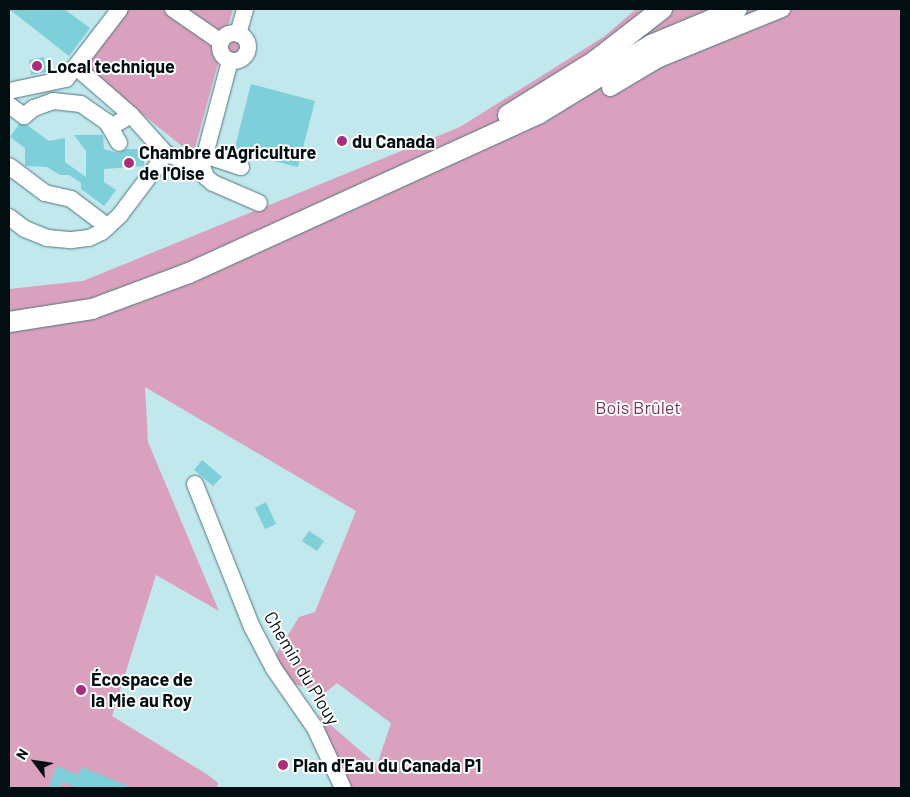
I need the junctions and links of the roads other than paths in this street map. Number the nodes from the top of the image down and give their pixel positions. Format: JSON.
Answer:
{"nodes":[{"id":1,"x":120,"y":9,"type":"edge"},
{"id":2,"x":173,"y":9,"type":"edge"},
{"id":3,"x":245,"y":9,"type":"edge"},
{"id":4,"x":662,"y":9,"type":"edge"},
{"id":5,"x":677,"y":9,"type":"edge"},
{"id":6,"x":736,"y":9,"type":"edge"},
{"id":7,"x":782,"y":9,"type":"edge"},
{"id":8,"x":238,"y":34,"type":"junction"},
{"id":9,"x":221,"y":42,"type":"junction"},
{"id":10,"x":230,"y":61,"type":"junction"},
{"id":11,"x":76,"y":67,"type":"junction"},
{"id":12,"x":610,"y":88,"type":"dead end"},
{"id":13,"x":10,"y":98,"type":"edge"},
{"id":14,"x":131,"y":115,"type":"junction"},
{"id":15,"x":112,"y":128,"type":"junction"},
{"id":16,"x":501,"y":131,"type":"junction"},
{"id":17,"x":119,"y":142,"type":"dead end"},
{"id":18,"x":166,"y":154,"type":"junction"},
{"id":19,"x":203,"y":160,"type":"junction"},
{"id":20,"x":9,"y":166,"type":"edge"},
{"id":21,"x":241,"y":167,"type":"dead end"},
{"id":22,"x":259,"y":203,"type":"dead end"},
{"id":23,"x":9,"y":217,"type":"edge"},
{"id":24,"x":108,"y":227,"type":"junction"},
{"id":25,"x":9,"y":312,"type":"edge"},
{"id":26,"x":9,"y":322,"type":"edge"},
{"id":27,"x":195,"y":484,"type":"dead end"},
{"id":28,"x":343,"y":788,"type":"edge"}],
"edges":[{"from":1,"to":11,"type":"street"},
{"from":2,"to":9,"type":"street"},
{"from":3,"to":8,"type":"street"},
{"from":4,"to":25,"type":"main road"},
{"from":5,"to":16,"type":"main road"},
{"from":6,"to":16,"type":"main road"},
{"from":7,"to":12,"type":"street"},
{"from":8,"to":9,"type":"street"},
{"from":8,"to":10,"type":"street"},
{"from":9,"to":10,"type":"street"},
{"from":10,"to":19,"type":"street"},
{"from":11,"to":13,"type":"street"},
{"from":11,"to":14,"type":"street"},
{"from":13,"to":15,"type":"street"},
{"from":14,"to":15,"type":"street"},
{"from":14,"to":18,"type":"street"},
{"from":15,"to":17,"type":"street"},
{"from":16,"to":26,"type":"main road"},
{"from":18,"to":19,"type":"street"},
{"from":18,"to":24,"type":"street"},
{"from":19,"to":21,"type":"street"},
{"from":19,"to":22,"type":"street"},
{"from":20,"to":24,"type":"street"},
{"from":23,"to":24,"type":"street"},
{"from":27,"to":28,"type":"street","name":"Chemin du Plouy"}]}
